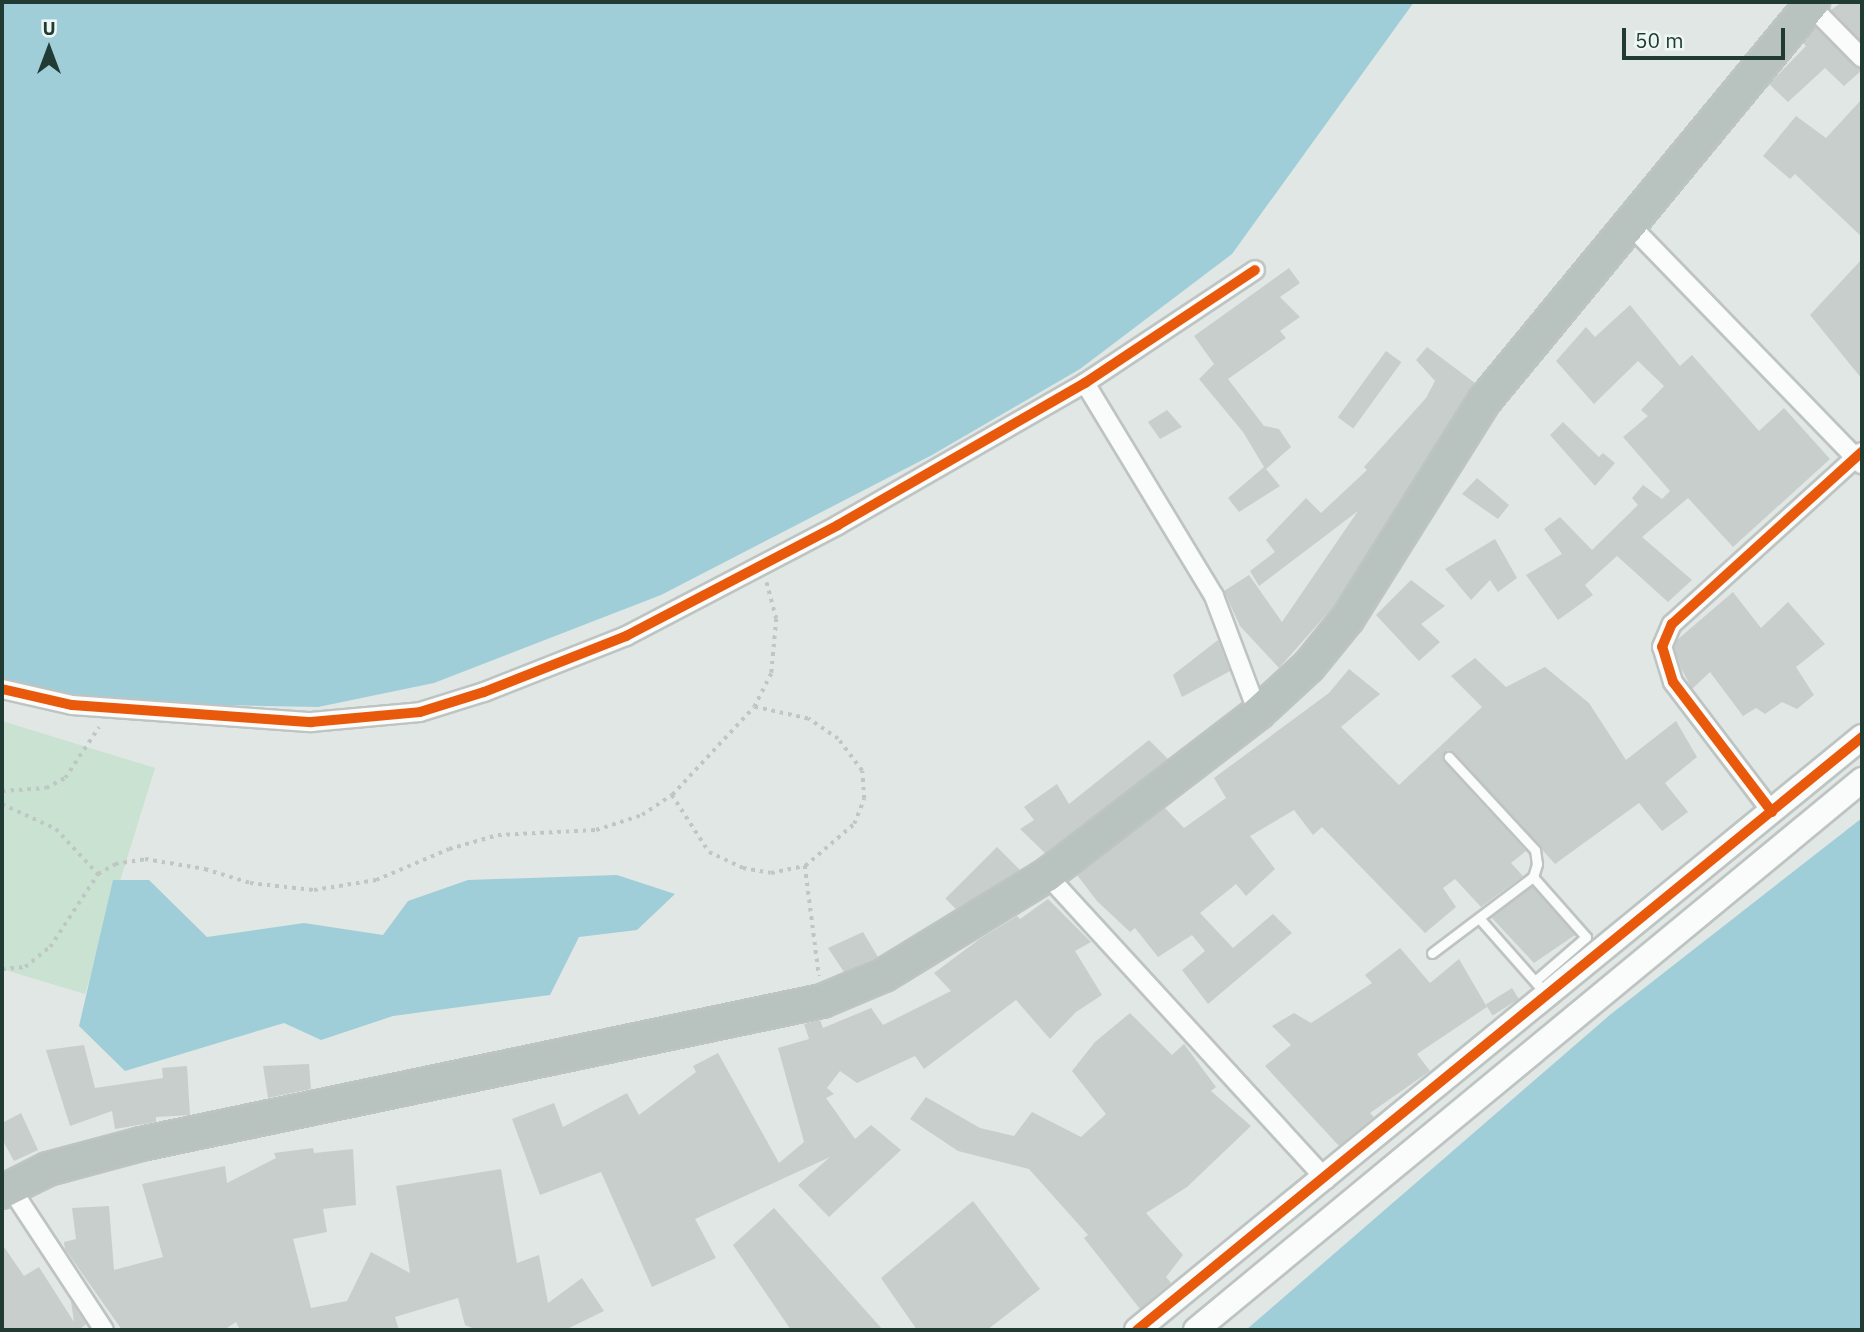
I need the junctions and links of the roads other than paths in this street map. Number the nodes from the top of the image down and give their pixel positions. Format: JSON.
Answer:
{"nodes":[{"id":1,"x":1812,"y":4,"type":"edge"},
{"id":2,"x":1862,"y":58,"type":"edge"},
{"id":3,"x":1631,"y":226,"type":"junction"},
{"id":4,"x":1255,"y":270,"type":"dead end"},
{"id":5,"x":1085,"y":383,"type":"junction"},
{"id":6,"x":1860,"y":458,"type":"edge"},
{"id":7,"x":2,"y":689,"type":"edge"},
{"id":8,"x":1258,"y":713,"type":"junction"},
{"id":9,"x":1862,"y":737,"type":"edge"},
{"id":10,"x":1450,"y":757,"type":"dead end"},
{"id":11,"x":1862,"y":780,"type":"edge"},
{"id":12,"x":1772,"y":812,"type":"junction"},
{"id":13,"x":1047,"y":875,"type":"junction"},
{"id":14,"x":1533,"y":877,"type":"junction"},
{"id":15,"x":1479,"y":918,"type":"junction"},
{"id":16,"x":1432,"y":953,"type":"dead end"},
{"id":17,"x":1586,"y":953,"type":"junction"},
{"id":18,"x":1540,"y":994,"type":"junction"},
{"id":19,"x":1561,"y":1028,"type":"junction"},
{"id":20,"x":1326,"y":1179,"type":"junction"},
{"id":21,"x":6,"y":1190,"type":"edge"},
{"id":22,"x":104,"y":1330,"type":"edge"},
{"id":23,"x":1137,"y":1330,"type":"edge"},
{"id":24,"x":1196,"y":1330,"type":"edge"}],
"edges":[{"from":1,"to":2,"type":"street"},
{"from":1,"to":3,"type":"highway"},
{"from":3,"to":6,"type":"street"},
{"from":3,"to":8,"type":"highway"},
{"from":4,"to":5,"type":"street"},
{"from":5,"to":7,"type":"street"},
{"from":5,"to":8,"type":"street"},
{"from":6,"to":12,"type":"street"},
{"from":8,"to":13,"type":"highway"},
{"from":9,"to":12,"type":"street"},
{"from":10,"to":14,"type":"lane"},
{"from":11,"to":19,"type":"street"},
{"from":12,"to":17,"type":"street"},
{"from":13,"to":20,"type":"street"},
{"from":13,"to":21,"type":"highway"},
{"from":14,"to":15,"type":"lane"},
{"from":14,"to":17,"type":"lane"},
{"from":15,"to":16,"type":"lane"},
{"from":15,"to":18,"type":"lane"},
{"from":17,"to":18,"type":"street"},
{"from":18,"to":19,"type":"street"},
{"from":18,"to":20,"type":"street"},
{"from":19,"to":24,"type":"street"},
{"from":20,"to":23,"type":"street"},
{"from":21,"to":22,"type":"street"}]}
